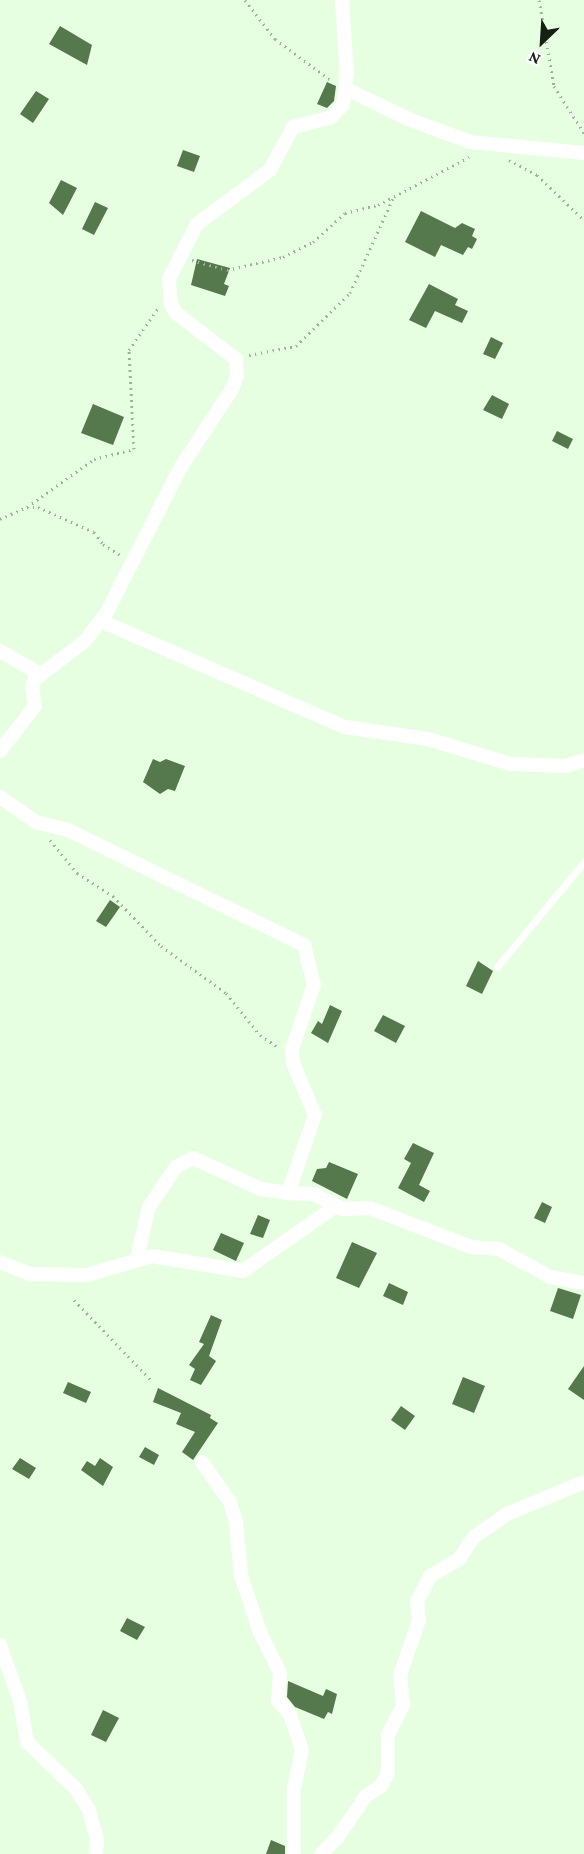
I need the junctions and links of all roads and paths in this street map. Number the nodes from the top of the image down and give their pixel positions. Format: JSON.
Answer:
{"nodes":[{"id":1,"x":245,"y":0,"type":"edge"},
{"id":2,"x":342,"y":0,"type":"edge"},
{"id":3,"x":539,"y":0,"type":"edge"},
{"id":4,"x":346,"y":89,"type":"junction"},
{"id":5,"x":584,"y":133,"type":"edge"},
{"id":6,"x":489,"y":145,"type":"junction"},
{"id":7,"x":584,"y":153,"type":"edge"},
{"id":8,"x":502,"y":156,"type":"dead end"},
{"id":9,"x":395,"y":194,"type":"junction"},
{"id":10,"x":584,"y":220,"type":"edge"},
{"id":11,"x":178,"y":256,"type":"junction"},
{"id":12,"x":169,"y":292,"type":"junction"},
{"id":13,"x":236,"y":359,"type":"junction"},
{"id":14,"x":27,"y":507,"type":"junction"},
{"id":15,"x":0,"y":519,"type":"edge"},
{"id":16,"x":133,"y":564,"type":"junction"},
{"id":17,"x":101,"y":621,"type":"junction"},
{"id":18,"x":0,"y":651,"type":"edge"},
{"id":19,"x":40,"y":674,"type":"junction"},
{"id":20,"x":0,"y":751,"type":"edge"},
{"id":21,"x":584,"y":760,"type":"edge"},
{"id":22,"x":0,"y":797,"type":"edge"},
{"id":23,"x":36,"y":822,"type":"junction"},
{"id":24,"x":584,"y":862,"type":"edge"},
{"id":25,"x":497,"y":967,"type":"dead end"},
{"id":26,"x":293,"y":1063,"type":"junction"},
{"id":27,"x":288,"y":1193,"type":"junction"},
{"id":28,"x":336,"y":1206,"type":"junction"},
{"id":29,"x":136,"y":1258,"type":"junction"},
{"id":30,"x":0,"y":1262,"type":"edge"},
{"id":31,"x":584,"y":1283,"type":"edge"},
{"id":32,"x":74,"y":1300,"type":"dead end"},
{"id":33,"x":151,"y":1380,"type":"dead end"},
{"id":34,"x":202,"y":1462,"type":"dead end"},
{"id":35,"x":584,"y":1482,"type":"edge"},
{"id":36,"x":0,"y":1645,"type":"edge"},
{"id":37,"x":96,"y":1854,"type":"edge"},
{"id":38,"x":294,"y":1854,"type":"edge"},
{"id":39,"x":321,"y":1854,"type":"edge"}],
"edges":[{"from":1,"to":4,"type":"path"},
{"from":2,"to":4,"type":"street"},
{"from":3,"to":5,"type":"path"},
{"from":4,"to":6,"type":"street"},
{"from":4,"to":11,"type":"street"},
{"from":6,"to":7,"type":"street"},
{"from":6,"to":9,"type":"path"},
{"from":8,"to":10,"type":"path"},
{"from":9,"to":11,"type":"path"},
{"from":9,"to":13,"type":"path"},
{"from":11,"to":12,"type":"street"},
{"from":12,"to":13,"type":"street"},
{"from":12,"to":14,"type":"path"},
{"from":13,"to":16,"type":"street"},
{"from":14,"to":15,"type":"path"},
{"from":14,"to":16,"type":"path"},
{"from":16,"to":17,"type":"street"},
{"from":17,"to":19,"type":"street"},
{"from":17,"to":21,"type":"street"},
{"from":18,"to":19,"type":"street"},
{"from":19,"to":20,"type":"street"},
{"from":22,"to":23,"type":"street"},
{"from":23,"to":26,"type":"path"},
{"from":23,"to":26,"type":"street"},
{"from":24,"to":25,"type":"lane"},
{"from":26,"to":27,"type":"street"},
{"from":27,"to":28,"type":"street"},
{"from":27,"to":29,"type":"street"},
{"from":28,"to":29,"type":"street"},
{"from":28,"to":31,"type":"street"},
{"from":29,"to":30,"type":"street"},
{"from":32,"to":33,"type":"path"},
{"from":34,"to":38,"type":"street"},
{"from":35,"to":39,"type":"street"},
{"from":36,"to":37,"type":"street"}]}
